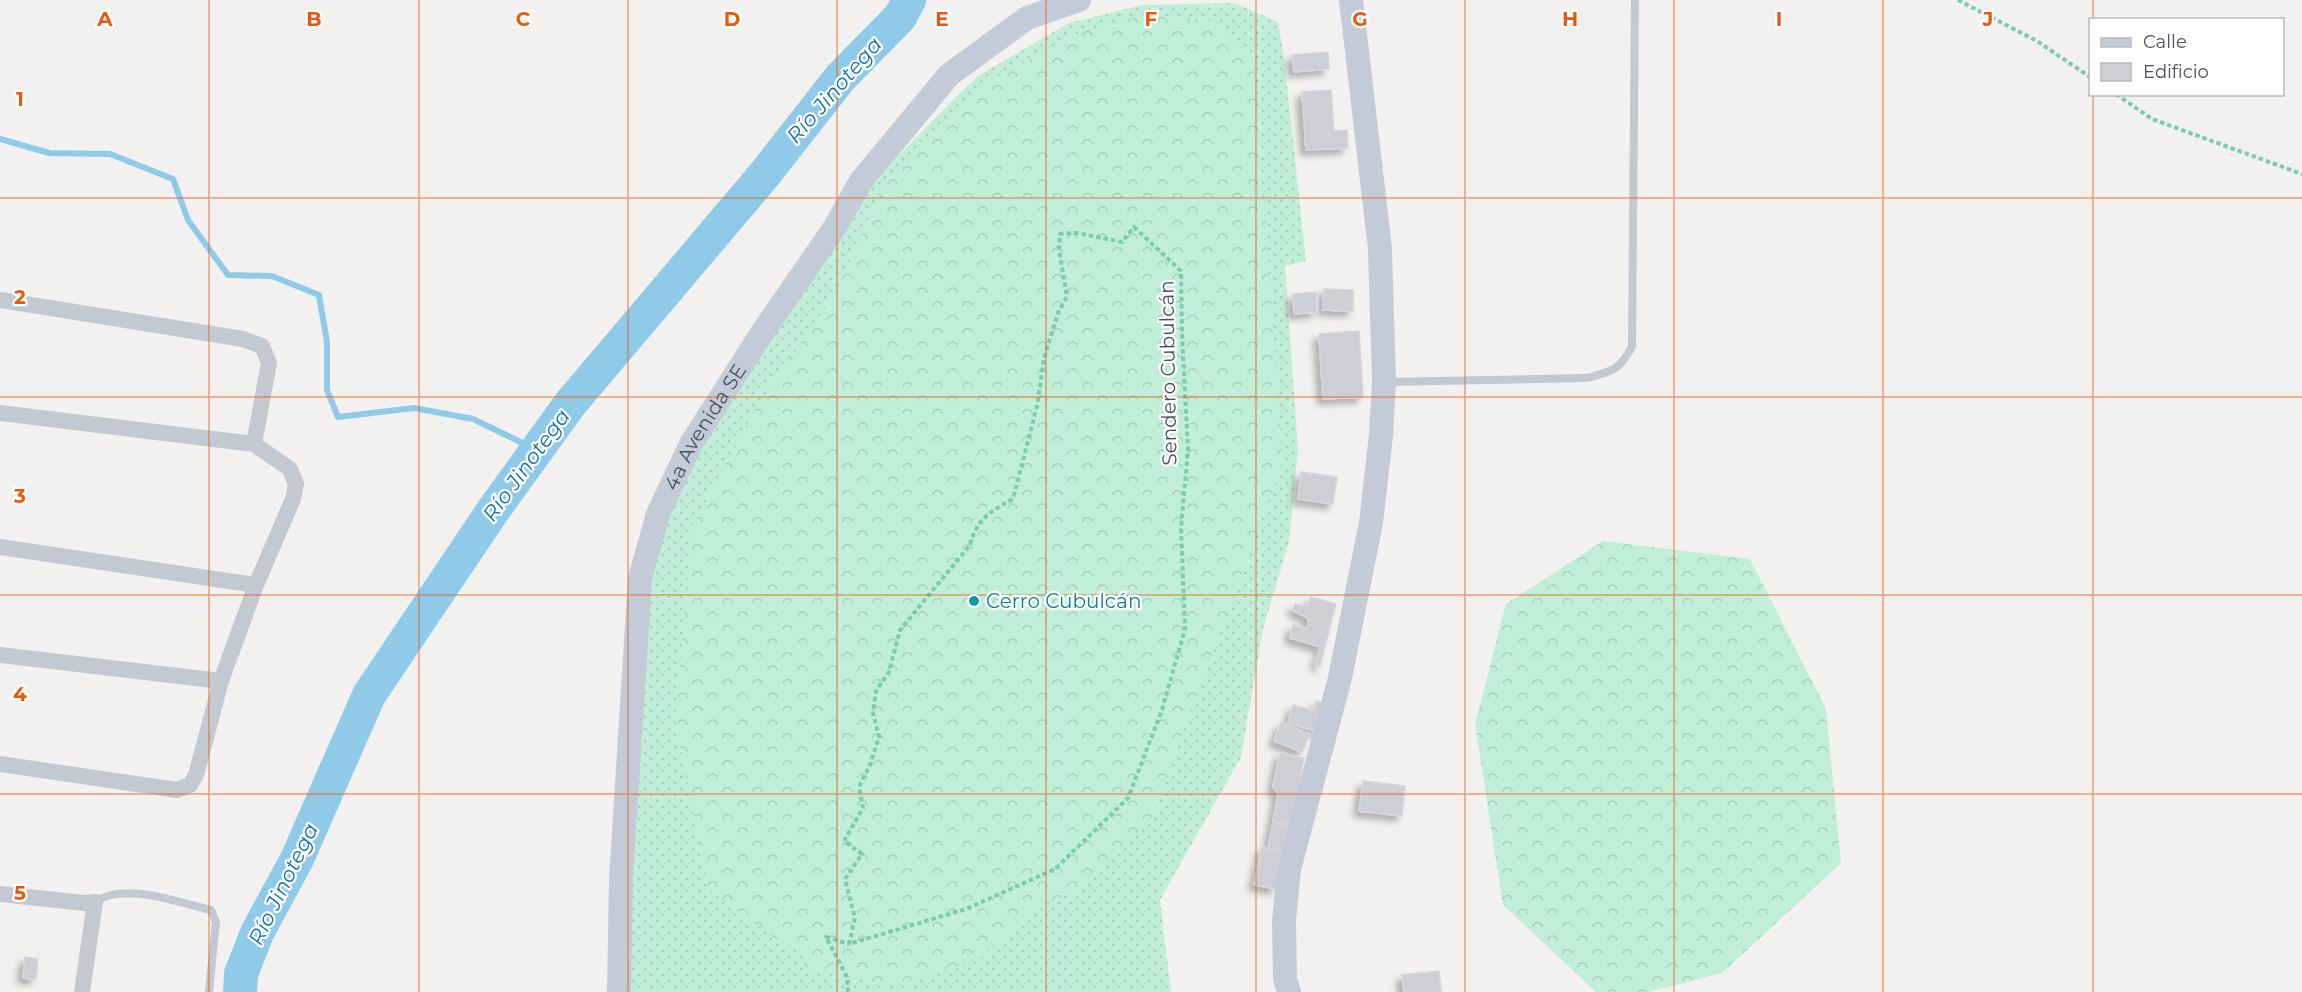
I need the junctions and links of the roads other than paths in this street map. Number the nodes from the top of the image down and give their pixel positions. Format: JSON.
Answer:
{"nodes":[{"id":1,"x":1079,"y":0,"type":"edge"},
{"id":2,"x":1337,"y":0,"type":"edge"},
{"id":3,"x":1352,"y":0,"type":"edge"},
{"id":4,"x":1635,"y":0,"type":"edge"},
{"id":5,"x":0,"y":300,"type":"edge"},
{"id":6,"x":1384,"y":382,"type":"junction"},
{"id":7,"x":0,"y":413,"type":"edge"},
{"id":8,"x":254,"y":444,"type":"junction"},
{"id":9,"x":0,"y":547,"type":"edge"},
{"id":10,"x":256,"y":585,"type":"junction"},
{"id":11,"x":0,"y":655,"type":"edge"},
{"id":12,"x":221,"y":681,"type":"junction"},
{"id":13,"x":0,"y":764,"type":"edge"},
{"id":14,"x":0,"y":894,"type":"edge"},
{"id":15,"x":95,"y":902,"type":"junction"},
{"id":16,"x":81,"y":992,"type":"edge"},
{"id":17,"x":208,"y":992,"type":"edge"},
{"id":18,"x":619,"y":992,"type":"edge"},
{"id":19,"x":1289,"y":992,"type":"edge"}],
"edges":[{"from":1,"to":18,"type":"street","name":"4a Avenida SE"},
{"from":2,"to":3,"type":"street"},
{"from":3,"to":6,"type":"street"},
{"from":4,"to":6,"type":"lane"},
{"from":5,"to":8,"type":"street"},
{"from":6,"to":19,"type":"street"},
{"from":7,"to":8,"type":"street"},
{"from":8,"to":10,"type":"street"},
{"from":9,"to":10,"type":"street"},
{"from":10,"to":12,"type":"street"},
{"from":11,"to":12,"type":"street"},
{"from":12,"to":13,"type":"street"},
{"from":14,"to":15,"type":"street"},
{"from":15,"to":16,"type":"street"},
{"from":15,"to":17,"type":"lane"}]}
